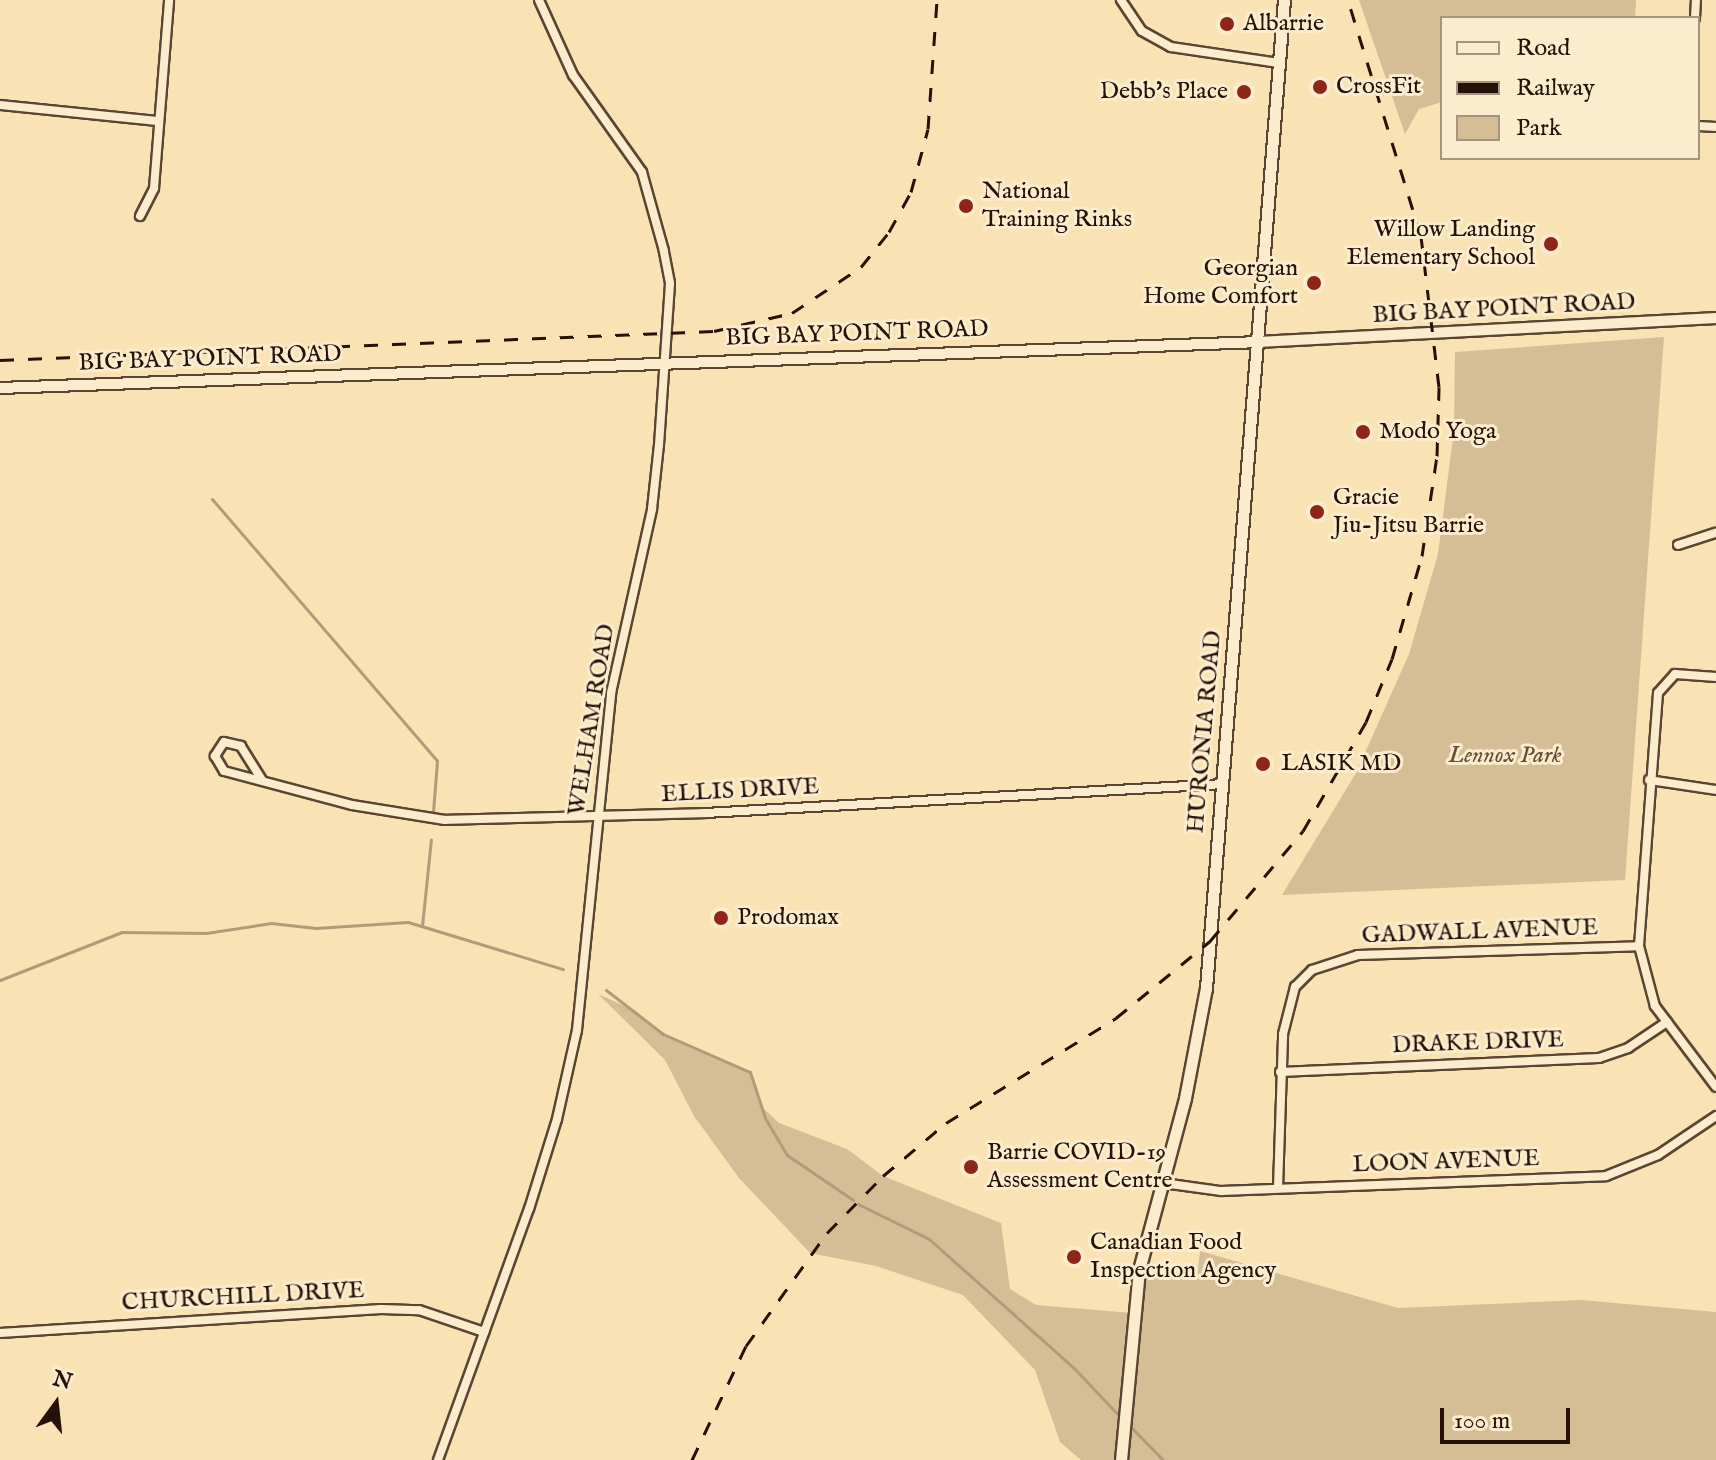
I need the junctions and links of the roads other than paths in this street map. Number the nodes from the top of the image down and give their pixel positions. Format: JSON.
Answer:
{"nodes":[{"id":1,"x":169,"y":0,"type":"edge"},
{"id":2,"x":539,"y":0,"type":"edge"},
{"id":3,"x":1121,"y":0,"type":"edge"},
{"id":4,"x":1284,"y":0,"type":"edge"},
{"id":5,"x":1279,"y":63,"type":"junction"},
{"id":6,"x":0,"y":105,"type":"edge"},
{"id":7,"x":158,"y":121,"type":"junction"},
{"id":8,"x":140,"y":216,"type":"dead end"},
{"id":9,"x":1716,"y":318,"type":"edge"},
{"id":10,"x":1258,"y":342,"type":"junction"},
{"id":11,"x":664,"y":361,"type":"junction"},
{"id":12,"x":0,"y":388,"type":"edge"},
{"id":13,"x":1716,"y":533,"type":"edge"},
{"id":14,"x":1678,"y":545,"type":"dead end"},
{"id":15,"x":1716,"y":677,"type":"edge"},
{"id":16,"x":262,"y":780,"type":"junction"},
{"id":17,"x":1649,"y":780,"type":"junction"},
{"id":18,"x":1223,"y":784,"type":"junction"},
{"id":19,"x":1716,"y":790,"type":"edge"},
{"id":20,"x":596,"y":816,"type":"junction"},
{"id":21,"x":1639,"y":946,"type":"junction"},
{"id":22,"x":1667,"y":1022,"type":"junction"},
{"id":23,"x":1280,"y":1072,"type":"junction"},
{"id":24,"x":1716,"y":1087,"type":"edge"},
{"id":25,"x":1716,"y":1116,"type":"edge"},
{"id":26,"x":1163,"y":1183,"type":"junction"},
{"id":27,"x":1278,"y":1188,"type":"junction"},
{"id":28,"x":484,"y":1332,"type":"junction"},
{"id":29,"x":0,"y":1333,"type":"edge"},
{"id":30,"x":438,"y":1460,"type":"edge"},
{"id":31,"x":1121,"y":1460,"type":"edge"}],
"edges":[{"from":1,"to":7,"type":"street"},
{"from":2,"to":11,"type":"street","name":"WELHAM ROAD"},
{"from":3,"to":5,"type":"street"},
{"from":4,"to":5,"type":"main road","name":"HURONIA ROAD"},
{"from":5,"to":10,"type":"main road","name":"HURONIA ROAD"},
{"from":6,"to":7,"type":"street"},
{"from":7,"to":8,"type":"street"},
{"from":9,"to":10,"type":"street","name":"BIG BAY POINT ROAD"},
{"from":10,"to":11,"type":"street","name":"BIG BAY POINT ROAD"},
{"from":10,"to":18,"type":"main road","name":"HURONIA ROAD"},
{"from":11,"to":12,"type":"street","name":"BIG BAY POINT ROAD"},
{"from":11,"to":20,"type":"street","name":"WELHAM ROAD"},
{"from":13,"to":14,"type":"street"},
{"from":15,"to":17,"type":"street"},
{"from":16,"to":16,"type":"street","name":"ELLIS DRIVE"},
{"from":16,"to":20,"type":"street","name":"ELLIS DRIVE"},
{"from":17,"to":19,"type":"street"},
{"from":17,"to":21,"type":"street"},
{"from":18,"to":20,"type":"street","name":"ELLIS DRIVE"},
{"from":18,"to":26,"type":"main road","name":"HURONIA ROAD"},
{"from":20,"to":28,"type":"street","name":"WELHAM ROAD"},
{"from":21,"to":22,"type":"street"},
{"from":21,"to":23,"type":"street","name":"GADWALL AVENUE"},
{"from":22,"to":23,"type":"street","name":"DRAKE DRIVE"},
{"from":22,"to":24,"type":"street"},
{"from":23,"to":27,"type":"street","name":"GADWALL AVENUE"},
{"from":25,"to":27,"type":"street","name":"LOON AVENUE"},
{"from":26,"to":27,"type":"street","name":"LOON AVENUE"},
{"from":26,"to":31,"type":"main road","name":"HURONIA ROAD"},
{"from":28,"to":29,"type":"street","name":"CHURCHILL DRIVE"},
{"from":28,"to":30,"type":"street","name":"WELHAM ROAD"}]}
